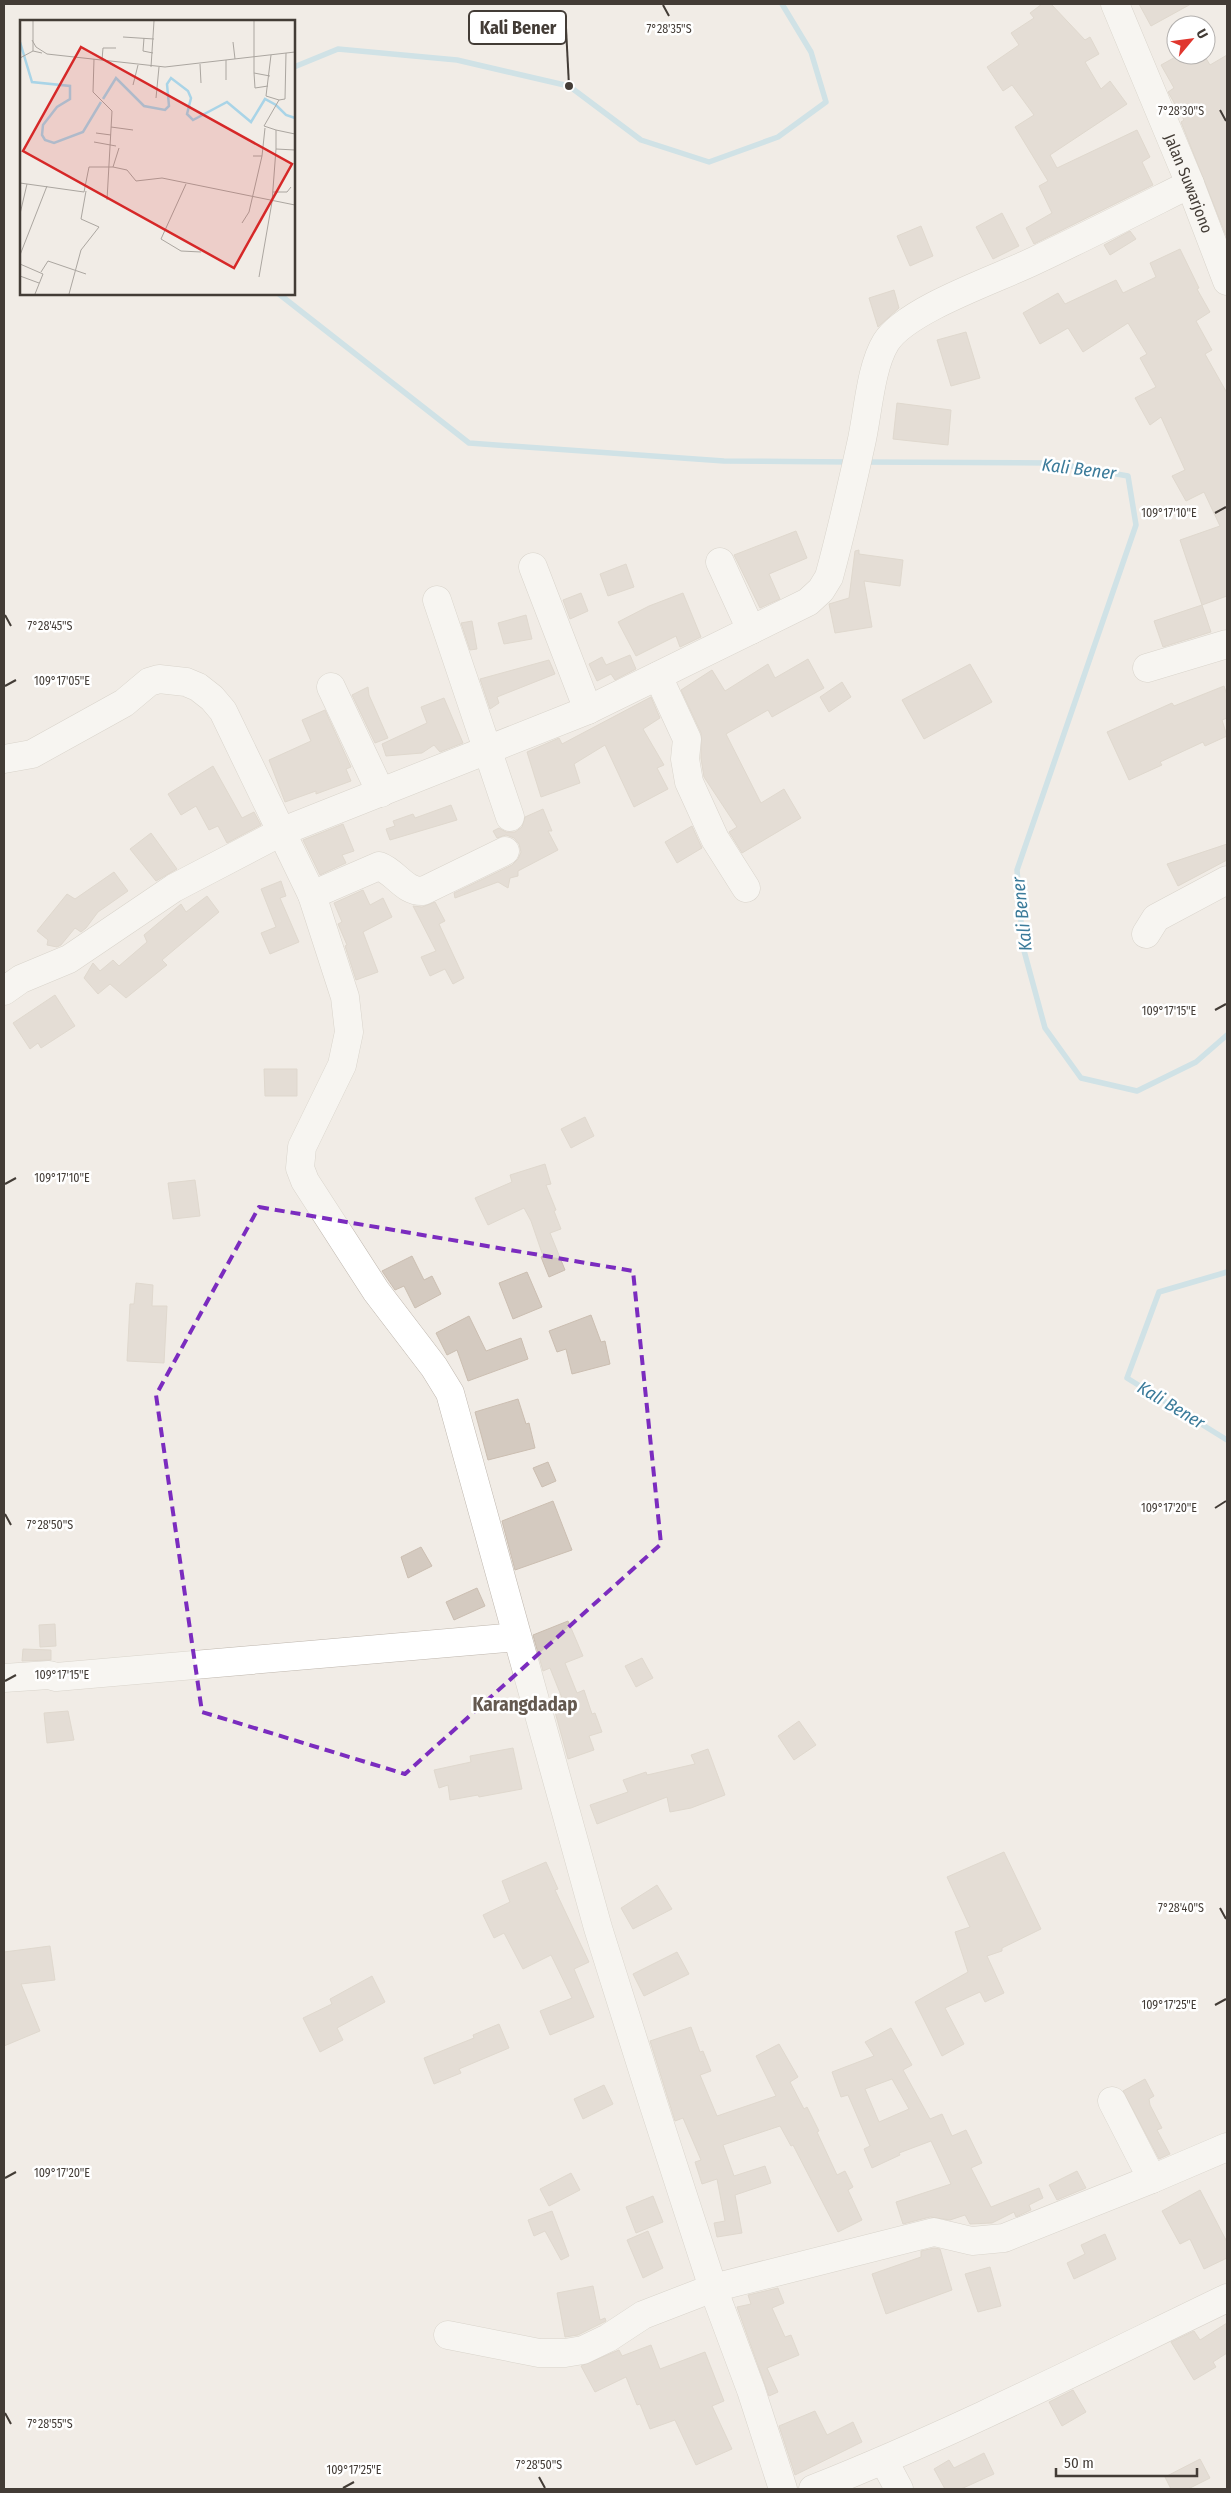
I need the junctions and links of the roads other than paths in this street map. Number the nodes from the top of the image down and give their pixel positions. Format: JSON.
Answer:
{"nodes":[{"id":1,"x":1115,"y":4,"type":"edge"},
{"id":2,"x":1190,"y":184,"type":"junction"},
{"id":3,"x":1224,"y":264,"type":"edge"},
{"id":4,"x":720,"y":562,"type":"dead end"},
{"id":5,"x":533,"y":567,"type":"dead end"},
{"id":6,"x":437,"y":600,"type":"dead end"},
{"id":7,"x":751,"y":630,"type":"junction"},
{"id":8,"x":1227,"y":644,"type":"edge"},
{"id":9,"x":1147,"y":668,"type":"dead end"},
{"id":10,"x":658,"y":676,"type":"junction"},
{"id":11,"x":331,"y":687,"type":"dead end"},
{"id":12,"x":588,"y":710,"type":"junction"},
{"id":13,"x":488,"y":750,"type":"junction"},
{"id":14,"x":4,"y":760,"type":"edge"},
{"id":15,"x":382,"y":794,"type":"junction"},
{"id":16,"x":510,"y":817,"type":"dead end"},
{"id":17,"x":283,"y":831,"type":"junction"},
{"id":18,"x":505,"y":851,"type":"dead end"},
{"id":19,"x":1227,"y":880,"type":"edge"},
{"id":20,"x":746,"y":888,"type":"dead end"},
{"id":21,"x":312,"y":896,"type":"junction"},
{"id":22,"x":1146,"y":934,"type":"dead end"},
{"id":23,"x":4,"y":991,"type":"edge"},
{"id":24,"x":517,"y":1637,"type":"junction"},
{"id":25,"x":4,"y":1678,"type":"edge"},
{"id":26,"x":1112,"y":2101,"type":"dead end"},
{"id":27,"x":1227,"y":2147,"type":"edge"},
{"id":28,"x":1152,"y":2179,"type":"junction"},
{"id":29,"x":713,"y":2288,"type":"junction"},
{"id":30,"x":1227,"y":2298,"type":"edge"},
{"id":31,"x":448,"y":2335,"type":"dead end"},
{"id":32,"x":884,"y":2461,"type":"junction"},
{"id":33,"x":783,"y":2489,"type":"edge"},
{"id":34,"x":813,"y":2489,"type":"edge"},
{"id":35,"x":899,"y":2489,"type":"edge"}],
"edges":[{"from":1,"to":2,"type":"street","name":"Jalan Suwarjono"},
{"from":2,"to":3,"type":"street","name":"Jalan Suwarjono"},
{"from":2,"to":7,"type":"street"},
{"from":4,"to":7,"type":"street"},
{"from":5,"to":12,"type":"street"},
{"from":6,"to":13,"type":"street"},
{"from":7,"to":10,"type":"street"},
{"from":8,"to":9,"type":"street"},
{"from":10,"to":12,"type":"street"},
{"from":10,"to":20,"type":"street"},
{"from":11,"to":15,"type":"street"},
{"from":12,"to":13,"type":"street"},
{"from":13,"to":15,"type":"street"},
{"from":13,"to":16,"type":"street"},
{"from":14,"to":17,"type":"street"},
{"from":15,"to":17,"type":"street"},
{"from":17,"to":21,"type":"street"},
{"from":17,"to":23,"type":"street"},
{"from":18,"to":21,"type":"street"},
{"from":19,"to":22,"type":"street"},
{"from":21,"to":24,"type":"street"},
{"from":24,"to":25,"type":"street"},
{"from":24,"to":29,"type":"street"},
{"from":26,"to":28,"type":"street"},
{"from":27,"to":28,"type":"street"},
{"from":28,"to":29,"type":"street"},
{"from":29,"to":31,"type":"street"},
{"from":29,"to":33,"type":"street"},
{"from":30,"to":32,"type":"street"},
{"from":32,"to":34,"type":"street"},
{"from":32,"to":35,"type":"street"}]}
